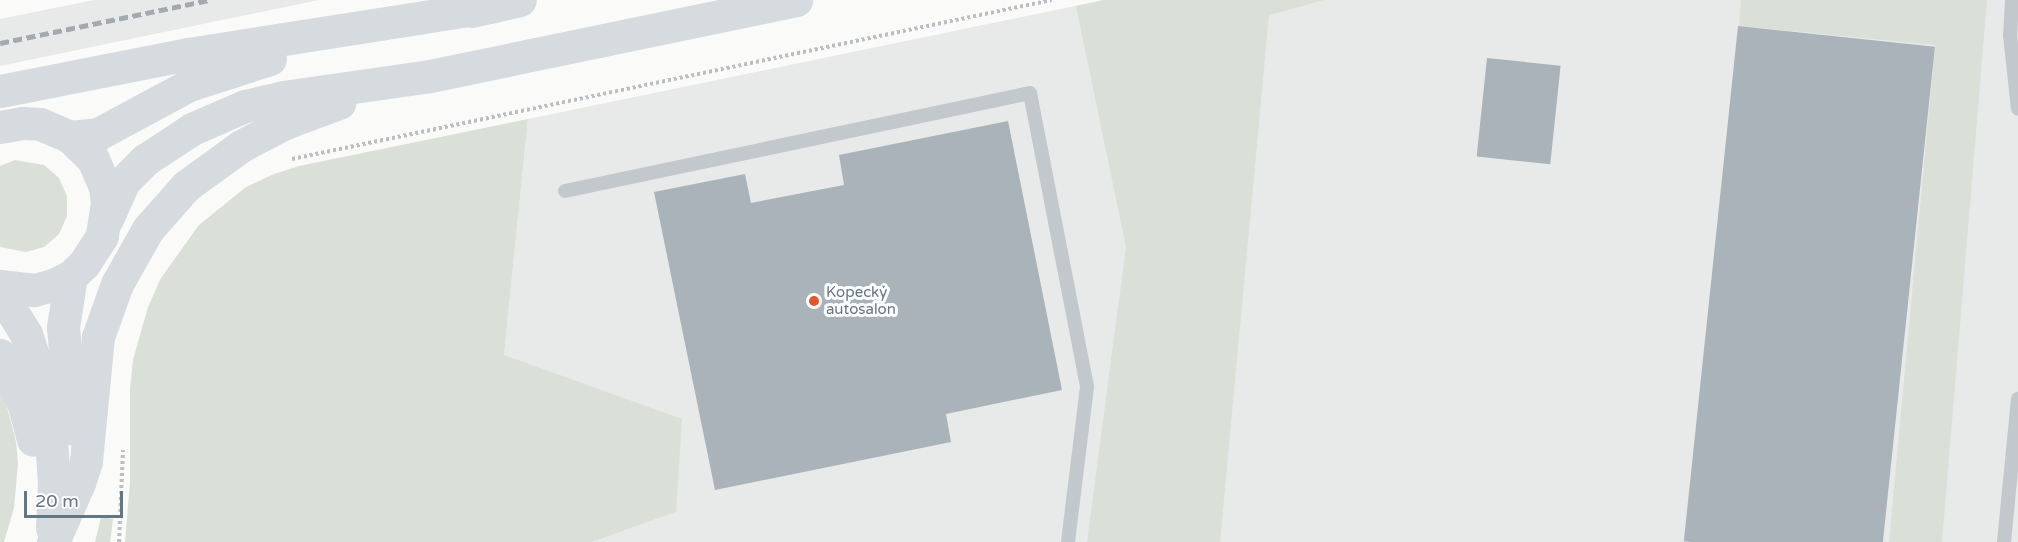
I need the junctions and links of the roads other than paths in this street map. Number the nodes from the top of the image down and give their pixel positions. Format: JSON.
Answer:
{"nodes":[{"id":1,"x":796,"y":0,"type":"edge"},
{"id":2,"x":2012,"y":0,"type":"edge"},
{"id":3,"x":507,"y":3,"type":"edge"},
{"id":4,"x":430,"y":76,"type":"junction"},
{"id":5,"x":0,"y":91,"type":"edge"},
{"id":6,"x":2018,"y":110,"type":"edge"},
{"id":7,"x":0,"y":127,"type":"edge"},
{"id":8,"x":70,"y":137,"type":"junction"},
{"id":9,"x":565,"y":192,"type":"dead end"},
{"id":10,"x":107,"y":219,"type":"junction"},
{"id":11,"x":71,"y":276,"type":"junction"},
{"id":12,"x":0,"y":286,"type":"edge"},
{"id":13,"x":0,"y":292,"type":"edge"},
{"id":14,"x":0,"y":355,"type":"edge"},
{"id":15,"x":2018,"y":399,"type":"edge"},
{"id":16,"x":51,"y":542,"type":"edge"},
{"id":17,"x":1068,"y":542,"type":"edge"},
{"id":18,"x":2004,"y":542,"type":"edge"}],
"edges":[{"from":1,"to":4,"type":"main road"},
{"from":2,"to":6,"type":"lane"},
{"from":3,"to":5,"type":"main road"},
{"from":3,"to":8,"type":"main road"},
{"from":4,"to":10,"type":"main road"},
{"from":4,"to":16,"type":"main road"},
{"from":7,"to":8,"type":"main road"},
{"from":8,"to":10,"type":"main road"},
{"from":9,"to":17,"type":"lane"},
{"from":10,"to":11,"type":"main road"},
{"from":11,"to":12,"type":"main road"},
{"from":11,"to":16,"type":"main road"},
{"from":13,"to":16,"type":"main road"},
{"from":14,"to":16,"type":"main road"},
{"from":15,"to":18,"type":"lane"}]}
